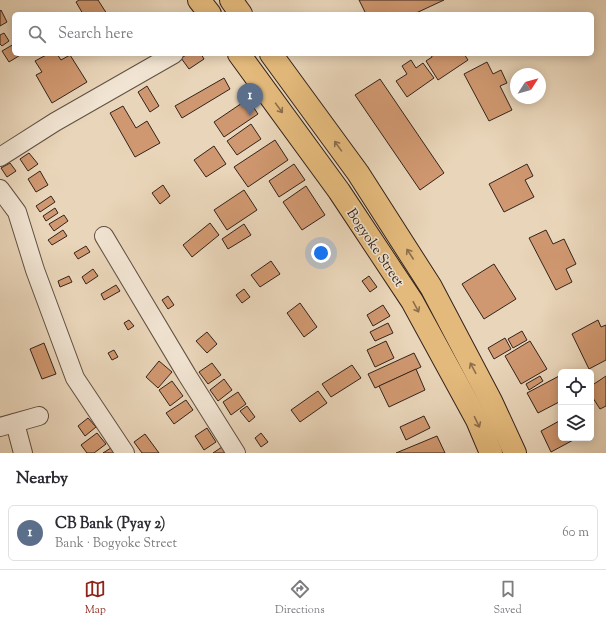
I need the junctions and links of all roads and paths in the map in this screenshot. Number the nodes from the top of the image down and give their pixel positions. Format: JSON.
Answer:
{"nodes":[{"id":1,"x":199,"y":0,"type":"edge"},
{"id":2,"x":231,"y":0,"type":"edge"},
{"id":3,"x":208,"y":12,"type":"edge"},
{"id":4,"x":240,"y":12,"type":"edge"},
{"id":5,"x":170,"y":56,"type":"edge"},
{"id":6,"x":240,"y":56,"type":"edge"},
{"id":7,"x":272,"y":56,"type":"edge"},
{"id":8,"x":0,"y":157,"type":"edge"},
{"id":9,"x":0,"y":189,"type":"edge"},
{"id":10,"x":104,"y":236,"type":"dead end"},
{"id":11,"x":39,"y":416,"type":"dead end"},
{"id":12,"x":8,"y":425,"type":"edge"},
{"id":13,"x":22,"y":453,"type":"edge"},
{"id":14,"x":125,"y":453,"type":"edge"},
{"id":15,"x":236,"y":453,"type":"edge"},
{"id":16,"x":491,"y":453,"type":"edge"},
{"id":17,"x":515,"y":453,"type":"edge"}],
"edges":[{"from":1,"to":3,"type":"main road"},
{"from":2,"to":4,"type":"main road"},
{"from":5,"to":8,"type":"street"},
{"from":6,"to":16,"type":"main road","name":"Bogyoke Street","one_way":true},
{"from":17,"to":7,"type":"main road","name":"Bogyoke Street","one_way":true},
{"from":9,"to":14,"type":"street"},
{"from":10,"to":15,"type":"street"},
{"from":11,"to":12,"type":"street"},
{"from":12,"to":13,"type":"street"}]}
